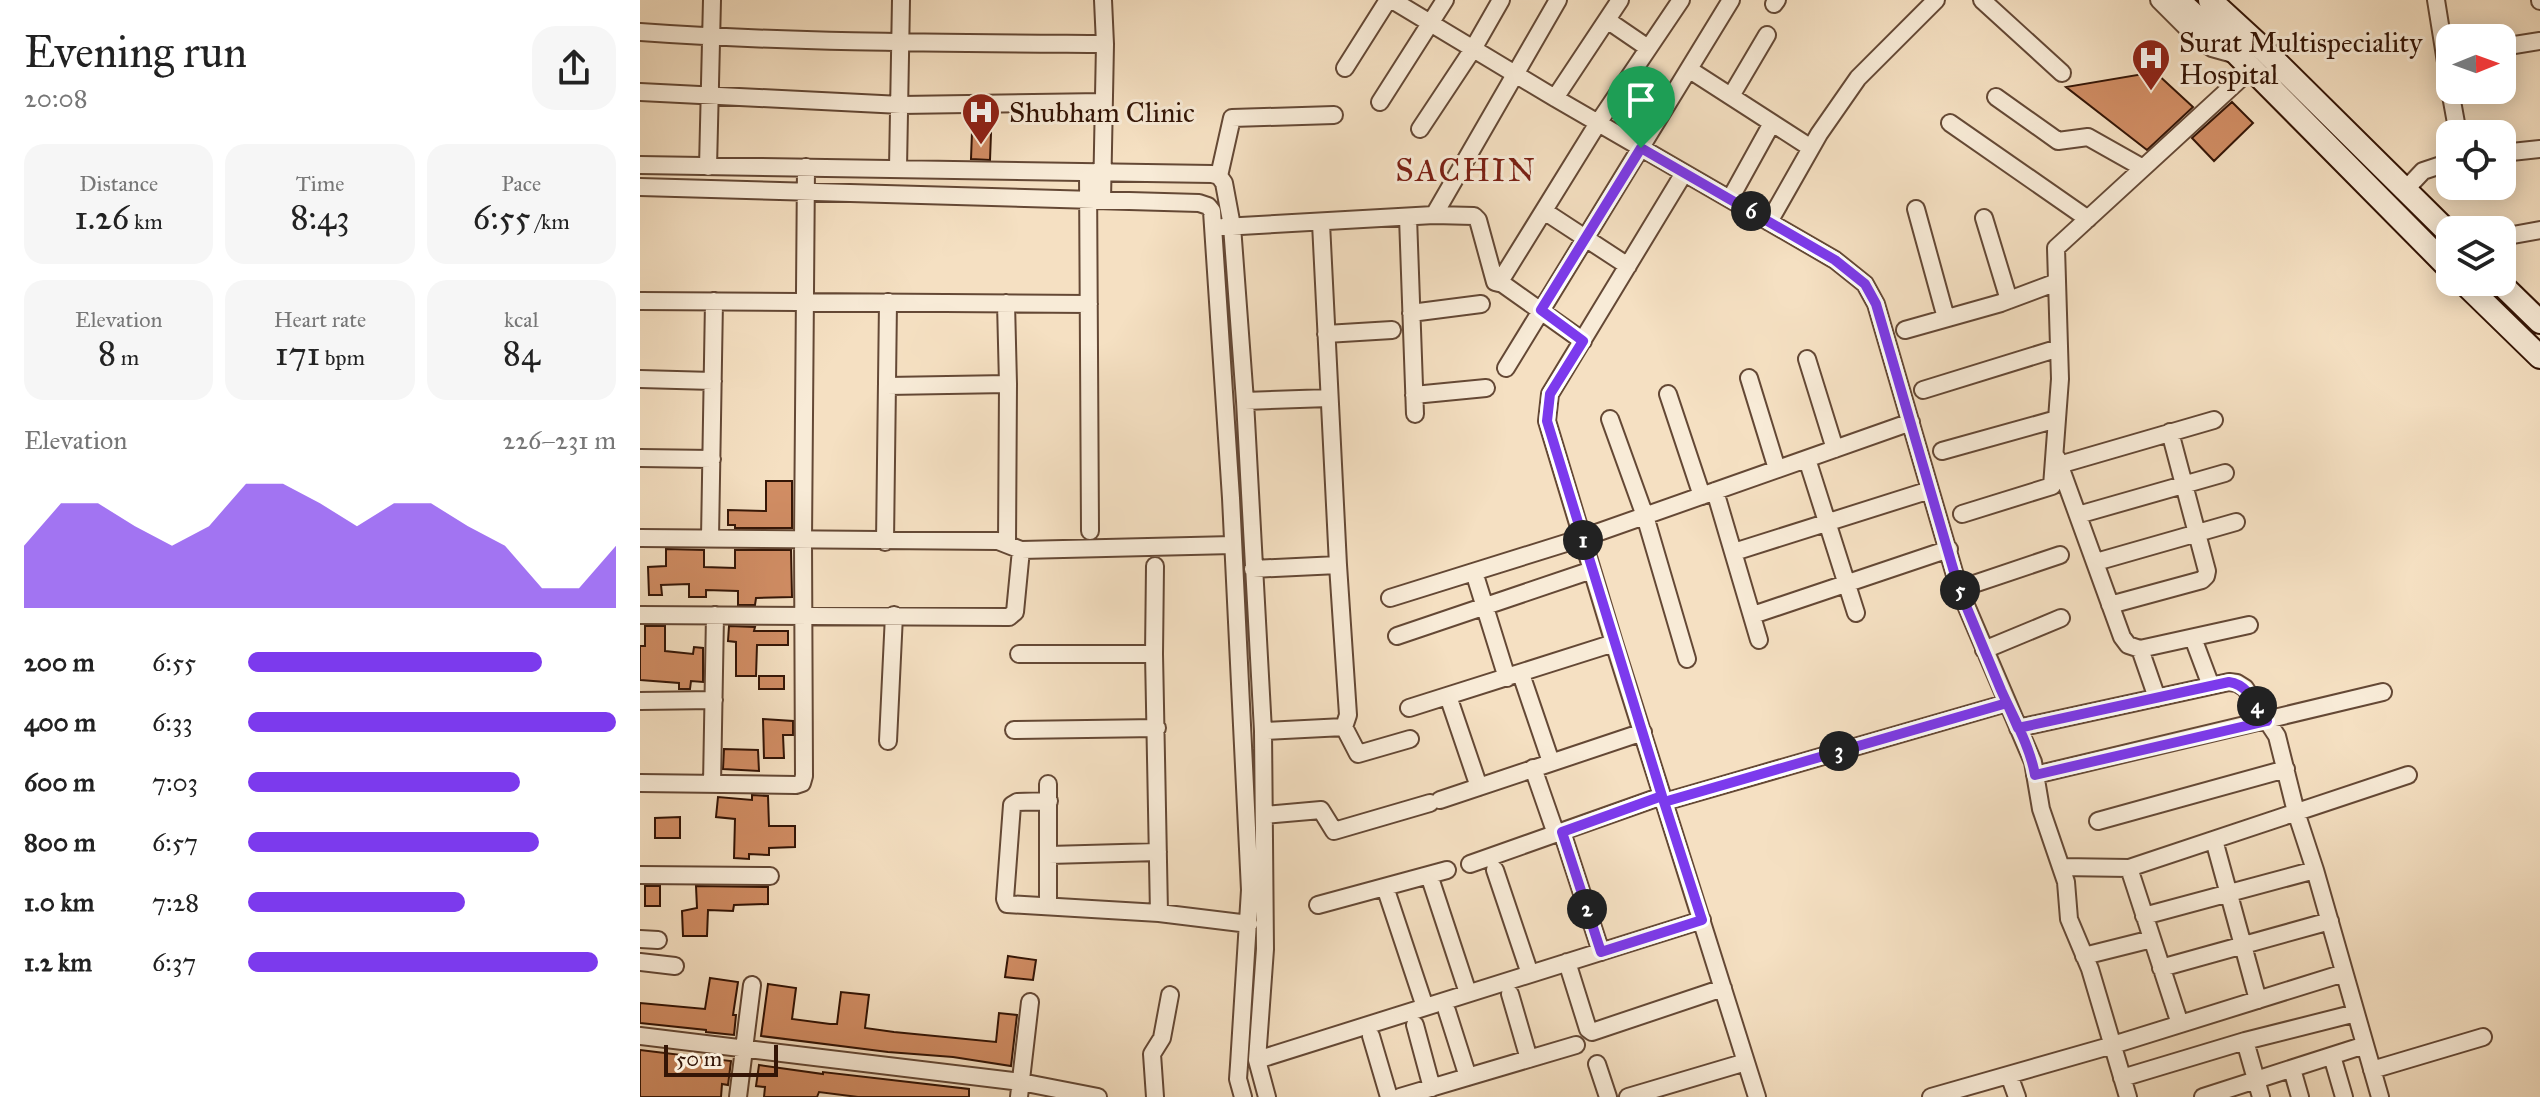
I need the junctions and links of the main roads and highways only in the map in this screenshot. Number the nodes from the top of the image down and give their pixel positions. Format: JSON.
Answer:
{"nodes":[{"id":1,"x":2178,"y":0,"type":"edge"},
{"id":2,"x":2210,"y":0,"type":"edge"},
{"id":3,"x":2252,"y":57,"type":"junction"},
{"id":4,"x":2436,"y":220,"type":"edge"},
{"id":5,"x":2436,"y":243,"type":"edge"},
{"id":6,"x":2429,"y":249,"type":"junction"},
{"id":7,"x":2436,"y":256,"type":"edge"},
{"id":8,"x":2477,"y":296,"type":"edge"},
{"id":9,"x":2513,"y":296,"type":"edge"},
{"id":10,"x":2540,"y":322,"type":"edge"},
{"id":11,"x":2540,"y":357,"type":"edge"}],
"edges":[{"from":1,"to":3,"type":"main road"},
{"from":2,"to":3,"type":"main road"},
{"from":3,"to":4,"type":"main road"},
{"from":3,"to":6,"type":"main road"},
{"from":5,"to":6,"type":"main road"},
{"from":6,"to":7,"type":"main road"},
{"from":8,"to":11,"type":"main road"},
{"from":9,"to":10,"type":"main road"}]}
